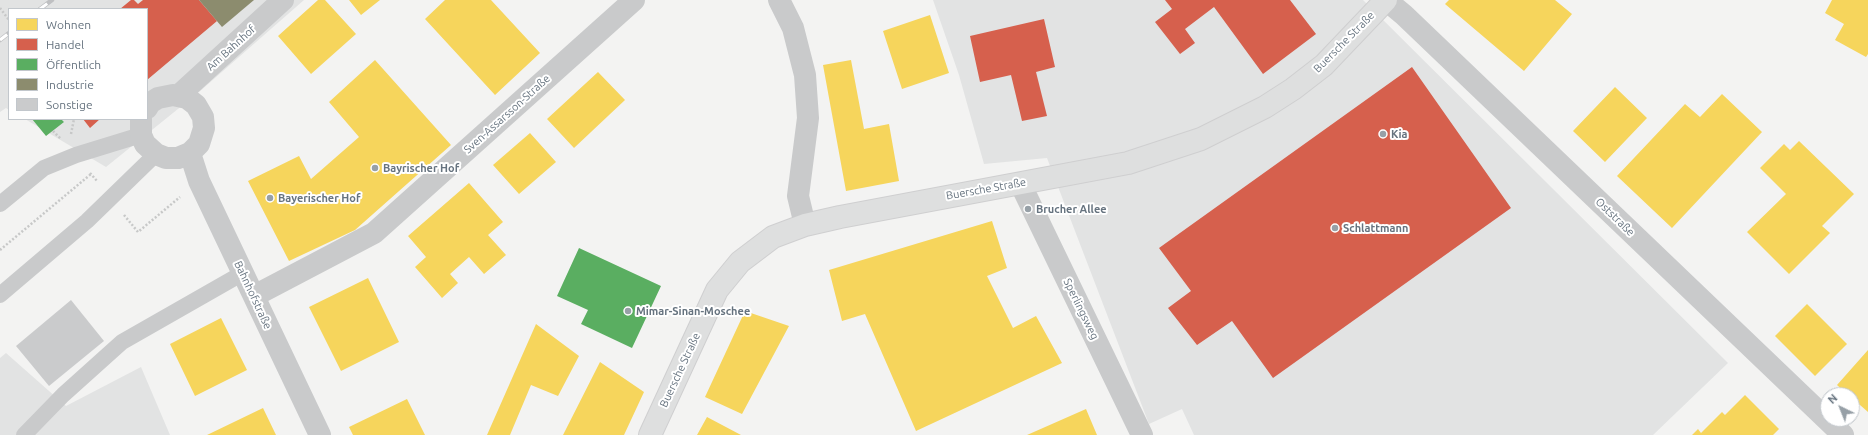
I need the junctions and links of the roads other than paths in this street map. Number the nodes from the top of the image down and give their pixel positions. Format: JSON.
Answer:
{"nodes":[{"id":1,"x":283,"y":0,"type":"edge"},
{"id":2,"x":634,"y":0,"type":"edge"},
{"id":3,"x":779,"y":0,"type":"edge"},
{"id":4,"x":1386,"y":0,"type":"edge"},
{"id":5,"x":179,"y":95,"type":"junction"},
{"id":6,"x":148,"y":107,"type":"edge"},
{"id":7,"x":141,"y":127,"type":"edge"},
{"id":8,"x":190,"y":153,"type":"junction"},
{"id":9,"x":156,"y":154,"type":"junction"},
{"id":10,"x":1020,"y":183,"type":"junction"},
{"id":11,"x":0,"y":204,"type":"edge"},
{"id":12,"x":805,"y":225,"type":"junction"},
{"id":13,"x":243,"y":273,"type":"junction"},
{"id":14,"x":0,"y":295,"type":"edge"},
{"id":15,"x":254,"y":296,"type":"junction"},
{"id":16,"x":24,"y":435,"type":"edge"},
{"id":17,"x":320,"y":435,"type":"edge"},
{"id":18,"x":650,"y":435,"type":"edge"},
{"id":19,"x":1142,"y":435,"type":"edge"},
{"id":20,"x":1843,"y":435,"type":"edge"}],
"edges":[{"from":1,"to":5,"type":"street","name":"Am Bahnhof"},
{"from":2,"to":15,"type":"street","name":"Sven-Assarsson-Straße"},
{"from":3,"to":12,"type":"street"},
{"from":4,"to":10,"type":"main road","name":"Buersche Straße"},
{"from":4,"to":20,"type":"street","name":"Oststraße"},
{"from":5,"to":6,"type":"street"},
{"from":5,"to":8,"type":"street"},
{"from":7,"to":9,"type":"street"},
{"from":7,"to":11,"type":"lane"},
{"from":8,"to":9,"type":"street"},
{"from":8,"to":13,"type":"street","name":"Bahnhofstraße"},
{"from":9,"to":14,"type":"lane"},
{"from":10,"to":12,"type":"main road","name":"Buersche Straße"},
{"from":10,"to":19,"type":"street","name":"Sperlingsweg"},
{"from":12,"to":18,"type":"main road","name":"Buersche Straße"},
{"from":13,"to":15,"type":"street","name":"Bahnhofstraße"},
{"from":13,"to":16,"type":"lane"},
{"from":15,"to":17,"type":"street","name":"Bahnhofstraße"}]}
